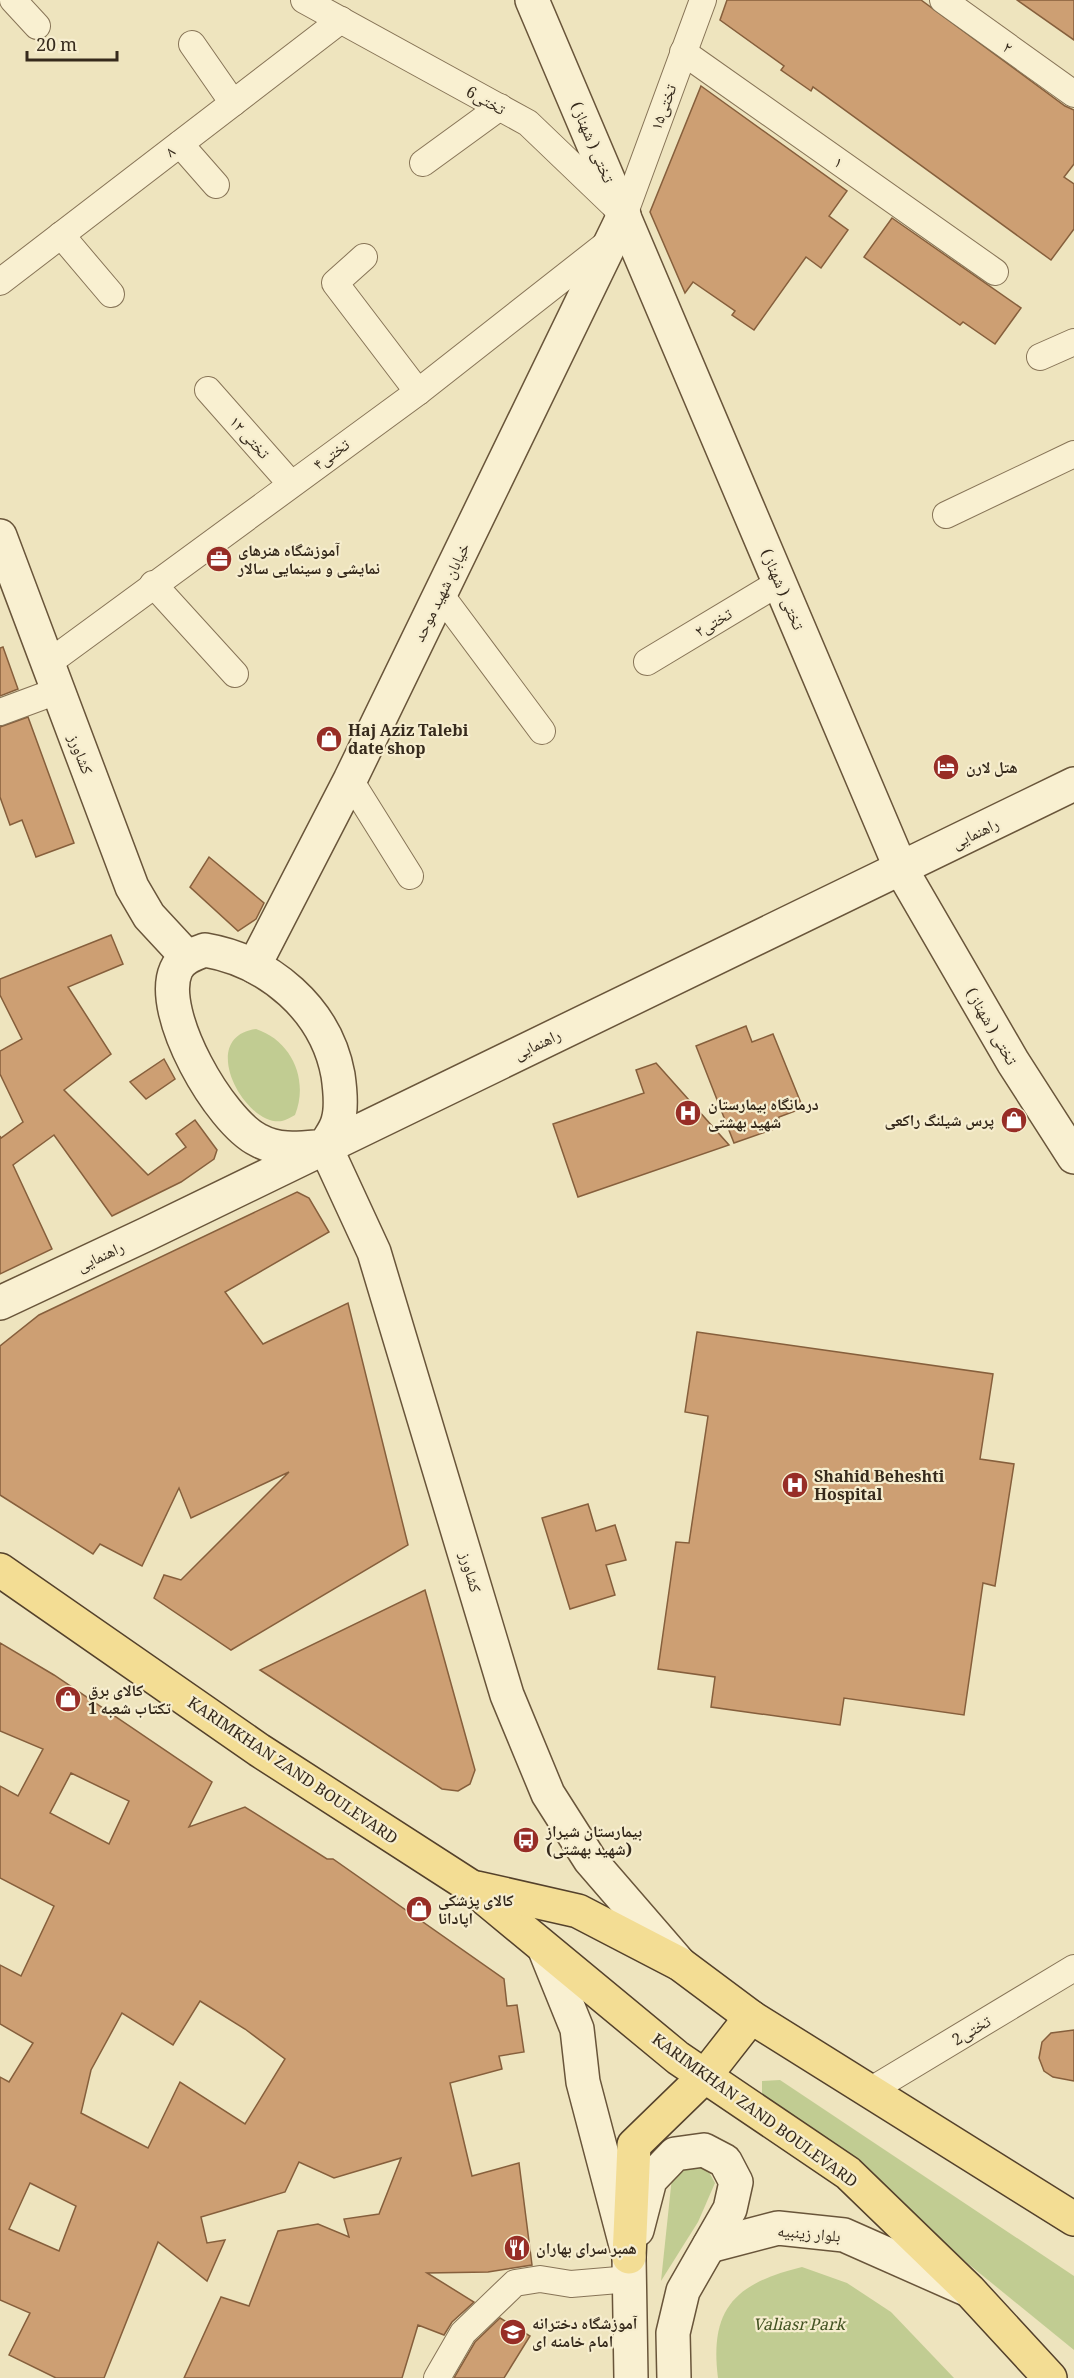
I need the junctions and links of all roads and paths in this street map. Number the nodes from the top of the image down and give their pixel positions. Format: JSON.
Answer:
{"nodes":[{"id":1,"x":13,"y":0,"type":"edge"},
{"id":2,"x":304,"y":0,"type":"edge"},
{"id":3,"x":532,"y":0,"type":"edge"},
{"id":4,"x":703,"y":0,"type":"edge"},
{"id":5,"x":943,"y":0,"type":"edge"},
{"id":6,"x":336,"y":11,"type":"edge"},
{"id":7,"x":37,"y":26,"type":"dead end"},
{"id":8,"x":192,"y":44,"type":"dead end"},
{"id":9,"x":683,"y":52,"type":"junction"},
{"id":10,"x":1074,"y":94,"type":"edge"},
{"id":11,"x":233,"y":103,"type":"junction"},
{"id":12,"x":500,"y":107,"type":"junction"},
{"id":13,"x":180,"y":144,"type":"junction"},
{"id":14,"x":423,"y":163,"type":"dead end"},
{"id":15,"x":216,"y":185,"type":"dead end"},
{"id":16,"x":618,"y":227,"type":"junction"},
{"id":17,"x":60,"y":235,"type":"junction"},
{"id":18,"x":363,"y":257,"type":"dead end"},
{"id":19,"x":995,"y":272,"type":"dead end"},
{"id":20,"x":0,"y":282,"type":"edge"},
{"id":21,"x":111,"y":294,"type":"dead end"},
{"id":22,"x":1074,"y":342,"type":"edge"},
{"id":23,"x":1040,"y":357,"type":"dead end"},
{"id":24,"x":208,"y":390,"type":"dead end"},
{"id":25,"x":418,"y":392,"type":"junction"},
{"id":26,"x":1074,"y":454,"type":"edge"},
{"id":27,"x":291,"y":484,"type":"junction"},
{"id":28,"x":946,"y":515,"type":"dead end"},
{"id":29,"x":0,"y":536,"type":"edge"},
{"id":30,"x":780,"y":582,"type":"junction"},
{"id":31,"x":153,"y":584,"type":"junction"},
{"id":32,"x":440,"y":594,"type":"junction"},
{"id":33,"x":647,"y":662,"type":"dead end"},
{"id":34,"x":235,"y":674,"type":"dead end"},
{"id":35,"x":52,"y":677,"type":"junction"},
{"id":36,"x":0,"y":712,"type":"edge"},
{"id":37,"x":542,"y":731,"type":"dead end"},
{"id":38,"x":350,"y":780,"type":"junction"},
{"id":39,"x":1074,"y":784,"type":"edge"},
{"id":40,"x":902,"y":868,"type":"junction"},
{"id":41,"x":410,"y":876,"type":"dead end"},
{"id":42,"x":187,"y":957,"type":"junction"},
{"id":43,"x":254,"y":966,"type":"junction"},
{"id":44,"x":325,"y":1146,"type":"junction"},
{"id":45,"x":1074,"y":1157,"type":"edge"},
{"id":46,"x":0,"y":1303,"type":"edge"},
{"id":47,"x":0,"y":1570,"type":"edge"},
{"id":48,"x":470,"y":1886,"type":"junction"},
{"id":49,"x":545,"y":1950,"type":"junction"},
{"id":50,"x":680,"y":1964,"type":"junction"},
{"id":51,"x":1074,"y":1968,"type":"edge"},
{"id":52,"x":751,"y":2017,"type":"junction"},
{"id":53,"x":704,"y":2077,"type":"junction"},
{"id":54,"x":868,"y":2092,"type":"junction"},
{"id":55,"x":1074,"y":2219,"type":"edge"},
{"id":56,"x":709,"y":2246,"type":"junction"},
{"id":57,"x":630,"y":2268,"type":"junction"},
{"id":58,"x":969,"y":2290,"type":"junction"},
{"id":59,"x":437,"y":2378,"type":"edge"},
{"id":60,"x":631,"y":2378,"type":"edge"},
{"id":61,"x":674,"y":2378,"type":"edge"},
{"id":62,"x":1050,"y":2378,"type":"edge"}],
"edges":[{"from":1,"to":7,"type":"street"},
{"from":2,"to":6,"type":"street","name":"6تختی"},
{"from":3,"to":16,"type":"street","name":"تختی ( شهناز )"},
{"from":4,"to":9,"type":"street","name":"تختی۱۵"},
{"from":5,"to":10,"type":"street","name":"۲"},
{"from":6,"to":11,"type":"street","name":"۸"},
{"from":6,"to":12,"type":"street","name":"6تختی"},
{"from":8,"to":11,"type":"street"},
{"from":9,"to":16,"type":"street","name":"تختی۱۵"},
{"from":9,"to":19,"type":"street","name":"۱"},
{"from":11,"to":13,"type":"street","name":"۸"},
{"from":12,"to":14,"type":"street"},
{"from":12,"to":16,"type":"street","name":"6تختی"},
{"from":13,"to":15,"type":"street"},
{"from":13,"to":17,"type":"street","name":"۸"},
{"from":16,"to":25,"type":"street","name":"تختی۴"},
{"from":16,"to":30,"type":"street","name":"تختی ( شهناز )"},
{"from":16,"to":32,"type":"street","name":"خیابان شهید موحد"},
{"from":17,"to":20,"type":"street","name":"۸"},
{"from":17,"to":21,"type":"street"},
{"from":18,"to":25,"type":"street"},
{"from":22,"to":23,"type":"street"},
{"from":24,"to":27,"type":"street","name":"۱۲ تختی"},
{"from":25,"to":27,"type":"street","name":"تختی۴"},
{"from":26,"to":28,"type":"street"},
{"from":27,"to":31,"type":"street","name":"تختی۴"},
{"from":29,"to":35,"type":"street","name":"کشاورز"},
{"from":30,"to":33,"type":"street","name":"تختی۲"},
{"from":30,"to":40,"type":"street","name":"تختی ( شهناز )"},
{"from":31,"to":34,"type":"street"},
{"from":31,"to":35,"type":"street","name":"تختی۴"},
{"from":32,"to":37,"type":"street"},
{"from":32,"to":38,"type":"street","name":"خیابان شهید موحد"},
{"from":35,"to":36,"type":"street","name":"تختی۴"},
{"from":35,"to":42,"type":"street","name":"کشاورز"},
{"from":38,"to":41,"type":"street"},
{"from":38,"to":43,"type":"street","name":"خیابان شهید موحد"},
{"from":39,"to":40,"type":"street","name":"راهنمایی"},
{"from":40,"to":44,"type":"street","name":"راهنمایی"},
{"from":40,"to":45,"type":"street","name":"تختی ( شهناز )"},
{"from":42,"to":43,"type":"street"},
{"from":42,"to":44,"type":"street"},
{"from":43,"to":44,"type":"street"},
{"from":44,"to":46,"type":"street","name":"راهنمایی"},
{"from":44,"to":50,"type":"street","name":"کشاورز"},
{"from":47,"to":48,"type":"main road","name":"KARIMKHAN ZAND BOULEVARD"},
{"from":48,"to":49,"type":"main road","name":"KARIMKHAN ZAND BOULEVARD"},
{"from":48,"to":50,"type":"main road","name":"KARIMKHAN ZAND BOULEVARD"},
{"from":49,"to":53,"type":"main road","name":"KARIMKHAN ZAND BOULEVARD"},
{"from":49,"to":57,"type":"street"},
{"from":50,"to":52,"type":"main road","name":"KARIMKHAN ZAND BOULEVARD"},
{"from":51,"to":54,"type":"street","name":"2تختی"},
{"from":52,"to":53,"type":"main road"},
{"from":52,"to":54,"type":"main road","name":"KARIMKHAN ZAND BOULEVARD"},
{"from":53,"to":57,"type":"main road"},
{"from":53,"to":58,"type":"main road","name":"KARIMKHAN ZAND BOULEVARD"},
{"from":54,"to":55,"type":"main road","name":"KARIMKHAN ZAND BOULEVARD"},
{"from":56,"to":57,"type":"street"},
{"from":56,"to":58,"type":"street","name":"بلوار زینبیه"},
{"from":56,"to":61,"type":"street"},
{"from":57,"to":59,"type":"street"},
{"from":57,"to":60,"type":"street"},
{"from":58,"to":62,"type":"main road","name":"KARIMKHAN ZAND BOULEVARD"}]}
